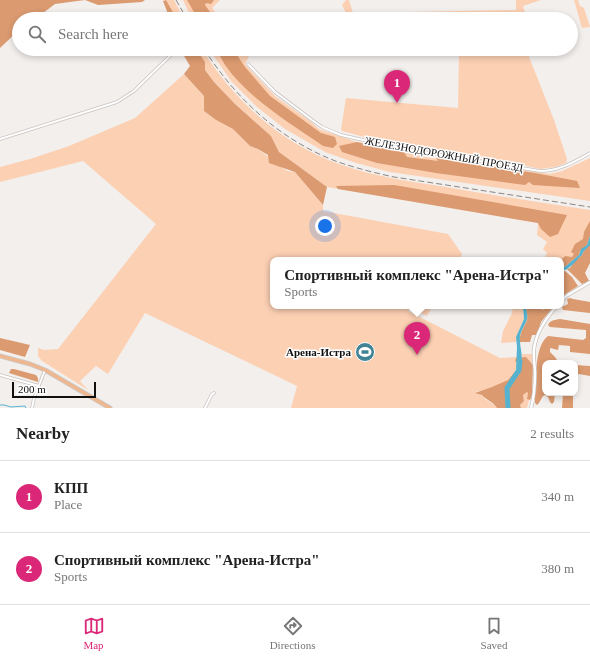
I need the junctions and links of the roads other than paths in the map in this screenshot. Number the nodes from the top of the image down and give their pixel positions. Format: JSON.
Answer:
{"nodes":[{"id":1,"x":170,"y":56,"type":"edge"},
{"id":2,"x":248,"y":64,"type":"dead end"},
{"id":3,"x":0,"y":139,"type":"edge"},
{"id":4,"x":590,"y":154,"type":"edge"},
{"id":5,"x":590,"y":282,"type":"edge"},
{"id":6,"x":564,"y":298,"type":"edge"},
{"id":7,"x":555,"y":309,"type":"edge"},
{"id":8,"x":0,"y":356,"type":"edge"},
{"id":9,"x":45,"y":370,"type":"junction"},
{"id":10,"x":0,"y":375,"type":"edge"},
{"id":11,"x":38,"y":386,"type":"junction"},
{"id":12,"x":214,"y":393,"type":"dead end"},
{"id":13,"x":32,"y":408,"type":"edge"},
{"id":14,"x":110,"y":408,"type":"edge"},
{"id":15,"x":205,"y":408,"type":"edge"},
{"id":16,"x":531,"y":408,"type":"edge"}],
"edges":[{"from":1,"to":3,"type":"street"},
{"from":2,"to":4,"type":"street","name":"ЖЕЛЕЗНОДОРОЖНЫЙ ПРОЕЗД"},
{"from":5,"to":6,"type":"street"},
{"from":7,"to":16,"type":"street"},
{"from":8,"to":9,"type":"main road"},
{"from":9,"to":11,"type":"street"},
{"from":9,"to":14,"type":"main road"},
{"from":10,"to":11,"type":"street"},
{"from":11,"to":13,"type":"street"},
{"from":12,"to":15,"type":"street"}]}
